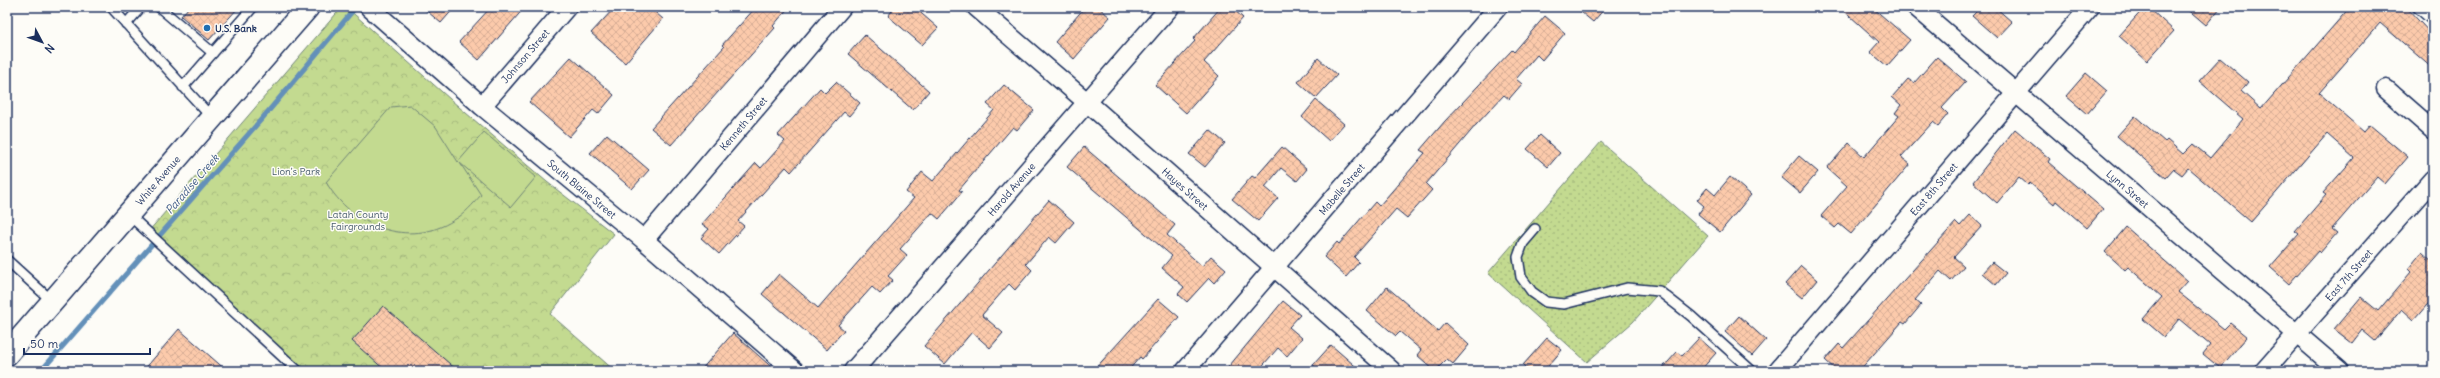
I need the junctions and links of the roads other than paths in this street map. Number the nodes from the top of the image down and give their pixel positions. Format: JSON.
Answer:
{"nodes":[{"id":1,"x":111,"y":7,"type":"edge"},
{"id":2,"x":141,"y":7,"type":"edge"},
{"id":3,"x":159,"y":7,"type":"edge"},
{"id":4,"x":253,"y":7,"type":"edge"},
{"id":5,"x":308,"y":7,"type":"edge"},
{"id":6,"x":568,"y":7,"type":"edge"},
{"id":7,"x":842,"y":7,"type":"edge"},
{"id":8,"x":976,"y":7,"type":"edge"},
{"id":9,"x":1170,"y":7,"type":"edge"},
{"id":10,"x":1498,"y":7,"type":"edge"},
{"id":11,"x":1916,"y":7,"type":"edge"},
{"id":12,"x":2090,"y":7,"type":"edge"},
{"id":13,"x":2417,"y":7,"type":"edge"},
{"id":14,"x":371,"y":8,"type":"edge"},
{"id":15,"x":2433,"y":21,"type":"edge"},
{"id":16,"x":126,"y":24,"type":"junction"},
{"id":17,"x":213,"y":53,"type":"junction"},
{"id":18,"x":183,"y":87,"type":"junction"},
{"id":19,"x":2386,"y":89,"type":"dead end"},
{"id":20,"x":2016,"y":93,"type":"junction"},
{"id":21,"x":1088,"y":103,"type":"junction"},
{"id":22,"x":482,"y":106,"type":"junction"},
{"id":23,"x":212,"y":118,"type":"junction"},
{"id":24,"x":2433,"y":130,"type":"edge"},
{"id":25,"x":2433,"y":179,"type":"edge"},
{"id":26,"x":135,"y":220,"type":"junction"},
{"id":27,"x":1534,"y":229,"type":"dead end"},
{"id":28,"x":644,"y":240,"type":"junction"},
{"id":29,"x":7,"y":260,"type":"edge"},
{"id":30,"x":1274,"y":265,"type":"junction"},
{"id":31,"x":52,"y":301,"type":"junction"},
{"id":32,"x":2297,"y":333,"type":"junction"},
{"id":33,"x":7,"y":354,"type":"edge"},
{"id":34,"x":298,"y":371,"type":"edge"},
{"id":35,"x":795,"y":371,"type":"edge"},
{"id":36,"x":853,"y":371,"type":"edge"},
{"id":37,"x":1185,"y":371,"type":"edge"},
{"id":38,"x":1392,"y":371,"type":"edge"},
{"id":39,"x":1752,"y":371,"type":"edge"},
{"id":40,"x":1777,"y":371,"type":"edge"},
{"id":41,"x":2264,"y":371,"type":"edge"},
{"id":42,"x":2340,"y":371,"type":"edge"}],
"edges":[{"from":1,"to":16,"type":"lane"},
{"from":2,"to":16,"type":"lane"},
{"from":3,"to":17,"type":"lane"},
{"from":4,"to":17,"type":"lane"},
{"from":5,"to":23,"type":"street","name":"White Avenue"},
{"from":6,"to":22,"type":"street","name":"Johnson Street"},
{"from":7,"to":28,"type":"street","name":"Kenneth Street"},
{"from":8,"to":21,"type":"street","name":"Hayes Street"},
{"from":9,"to":21,"type":"street","name":"Harold Avenue"},
{"from":10,"to":30,"type":"street","name":"Mabelle Street"},
{"from":11,"to":20,"type":"street","name":"Lynn Street"},
{"from":12,"to":20,"type":"street","name":"East 8th Street"},
{"from":13,"to":15,"type":"lane"},
{"from":14,"to":22,"type":"street","name":"South Blaine Street"},
{"from":16,"to":18,"type":"lane"},
{"from":17,"to":18,"type":"lane"},
{"from":18,"to":23,"type":"lane"},
{"from":19,"to":24,"type":"street"},
{"from":20,"to":32,"type":"street","name":"Lynn Street"},
{"from":20,"to":40,"type":"street","name":"East 8th Street"},
{"from":21,"to":30,"type":"street","name":"Hayes Street"},
{"from":21,"to":36,"type":"street","name":"Harold Avenue"},
{"from":22,"to":28,"type":"street","name":"South Blaine Street"},
{"from":23,"to":26,"type":"street","name":"White Avenue"},
{"from":25,"to":32,"type":"street","name":"East 7th Street"},
{"from":26,"to":31,"type":"street","name":"White Avenue"},
{"from":26,"to":34,"type":"lane"},
{"from":27,"to":39,"type":"lane"},
{"from":28,"to":35,"type":"street","name":"South Blaine Street"},
{"from":29,"to":31,"type":"lane"},
{"from":30,"to":37,"type":"street","name":"Mabelle Street"},
{"from":30,"to":38,"type":"street","name":"Hayes Street"},
{"from":31,"to":33,"type":"street","name":"White Avenue"},
{"from":32,"to":41,"type":"street","name":"East 7th Street"},
{"from":32,"to":42,"type":"street","name":"Lynn Street"}]}
